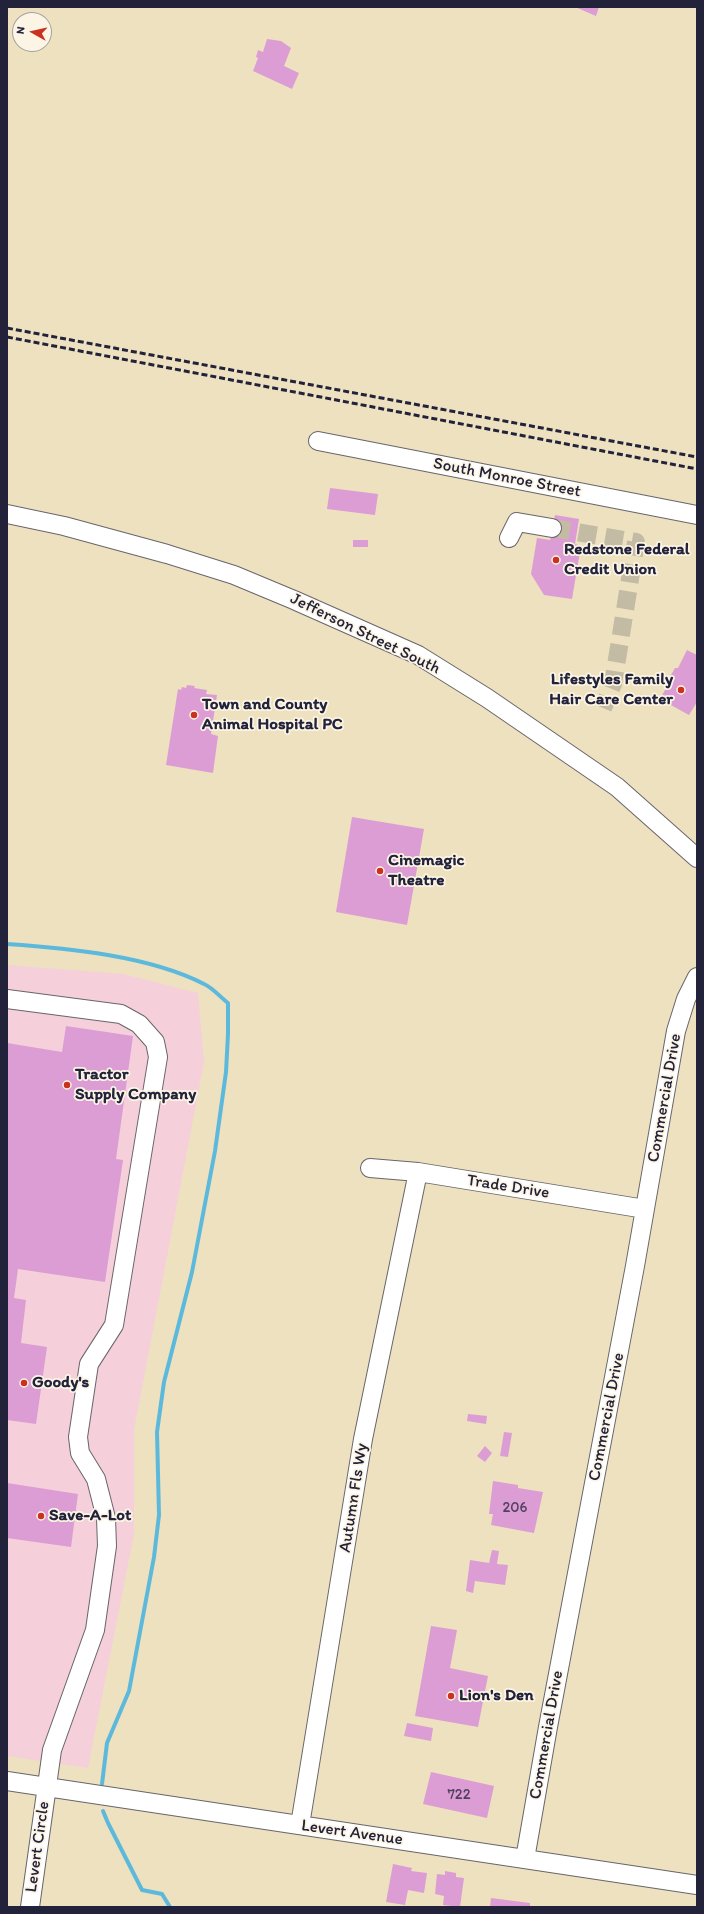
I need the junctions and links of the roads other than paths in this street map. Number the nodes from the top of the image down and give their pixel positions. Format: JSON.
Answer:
{"nodes":[{"id":1,"x":318,"y":441,"type":"dead end"},
{"id":2,"x":7,"y":514,"type":"edge"},
{"id":3,"x":697,"y":515,"type":"edge"},
{"id":4,"x":552,"y":528,"type":"tunnel mouth"},
{"id":5,"x":509,"y":538,"type":"dead end"},
{"id":6,"x":697,"y":858,"type":"edge"},
{"id":7,"x":697,"y":977,"type":"edge"},
{"id":8,"x":7,"y":999,"type":"edge"},
{"id":9,"x":370,"y":1168,"type":"dead end"},
{"id":10,"x":418,"y":1172,"type":"junction"},
{"id":11,"x":645,"y":1209,"type":"junction"},
{"id":12,"x":7,"y":1780,"type":"edge"},
{"id":13,"x":47,"y":1787,"type":"junction"},
{"id":14,"x":300,"y":1825,"type":"junction"},
{"id":15,"x":525,"y":1859,"type":"junction"},
{"id":16,"x":697,"y":1885,"type":"edge"},
{"id":17,"x":30,"y":1907,"type":"edge"}],
"edges":[{"from":1,"to":3,"type":"street","name":"South Monroe Street"},
{"from":2,"to":6,"type":"street","name":"Jefferson Street South"},
{"from":4,"to":5,"type":"street"},
{"from":7,"to":11,"type":"street","name":"Commercial Drive"},
{"from":8,"to":13,"type":"street","name":"Levert Circle"},
{"from":9,"to":10,"type":"street","name":"Trade Drive"},
{"from":10,"to":11,"type":"street","name":"Trade Drive"},
{"from":10,"to":14,"type":"street","name":"Autumn Fls Wy"},
{"from":11,"to":15,"type":"street","name":"Commercial Drive"},
{"from":12,"to":13,"type":"street","name":"Levert Avenue"},
{"from":13,"to":14,"type":"street","name":"Levert Avenue"},
{"from":13,"to":17,"type":"street","name":"Levert Circle"},
{"from":14,"to":15,"type":"street","name":"Levert Avenue"},
{"from":15,"to":16,"type":"street","name":"Levert Avenue"}]}
